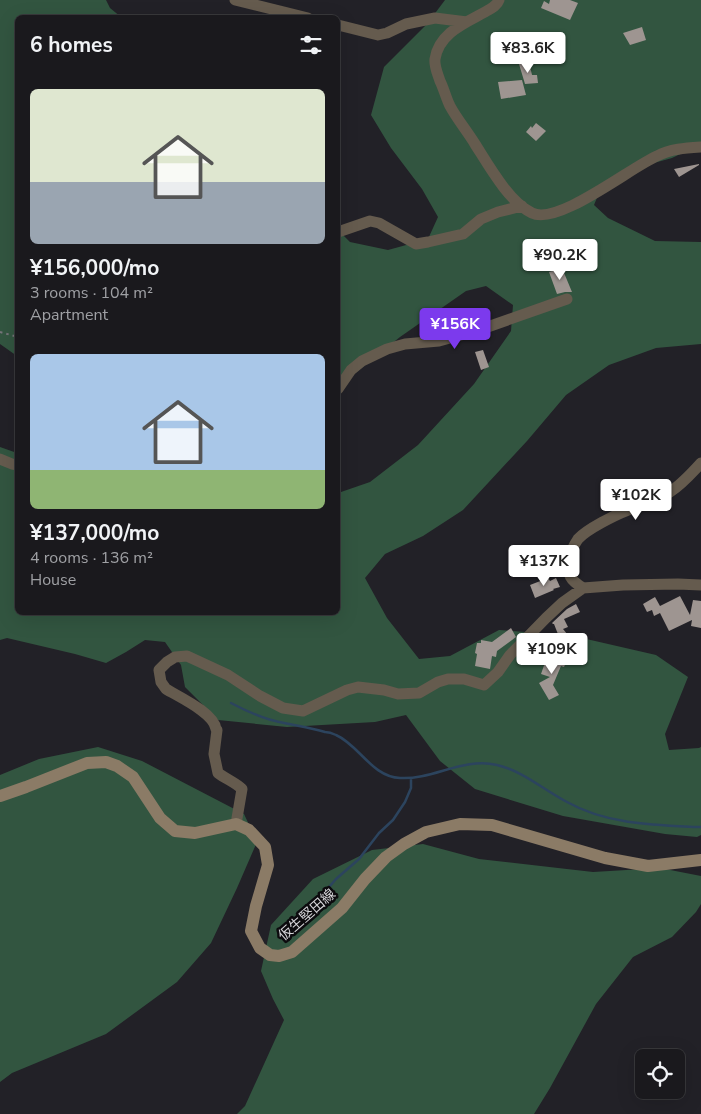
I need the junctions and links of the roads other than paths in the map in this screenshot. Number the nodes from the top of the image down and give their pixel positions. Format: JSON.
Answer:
{"nodes":[{"id":1,"x":235,"y":0,"type":"edge"},
{"id":2,"x":499,"y":0,"type":"edge"},
{"id":3,"x":296,"y":15,"type":"edge"},
{"id":4,"x":467,"y":22,"type":"junction"},
{"id":5,"x":340,"y":26,"type":"edge"},
{"id":6,"x":701,"y":147,"type":"edge"},
{"id":7,"x":522,"y":206,"type":"junction"},
{"id":8,"x":340,"y":231,"type":"edge"},
{"id":9,"x":567,"y":299,"type":"dead end"},
{"id":10,"x":340,"y":386,"type":"edge"},
{"id":11,"x":0,"y":459,"type":"edge"},
{"id":12,"x":701,"y":463,"type":"edge"},
{"id":13,"x":15,"y":464,"type":"edge"},
{"id":14,"x":701,"y":585,"type":"edge"},
{"id":15,"x":583,"y":588,"type":"junction"},
{"id":16,"x":0,"y":796,"type":"edge"},
{"id":17,"x":236,"y":824,"type":"junction"},
{"id":18,"x":701,"y":860,"type":"edge"}],
"edges":[{"from":1,"to":3,"type":"street"},
{"from":2,"to":4,"type":"street"},
{"from":4,"to":5,"type":"street"},
{"from":4,"to":7,"type":"street"},
{"from":6,"to":7,"type":"street"},
{"from":7,"to":8,"type":"street"},
{"from":9,"to":10,"type":"street"},
{"from":11,"to":13,"type":"street"},
{"from":12,"to":15,"type":"street"},
{"from":14,"to":15,"type":"street"},
{"from":15,"to":17,"type":"street"},
{"from":16,"to":17,"type":"main road"},
{"from":17,"to":18,"type":"main road","name":"仮生堅田線"}]}
